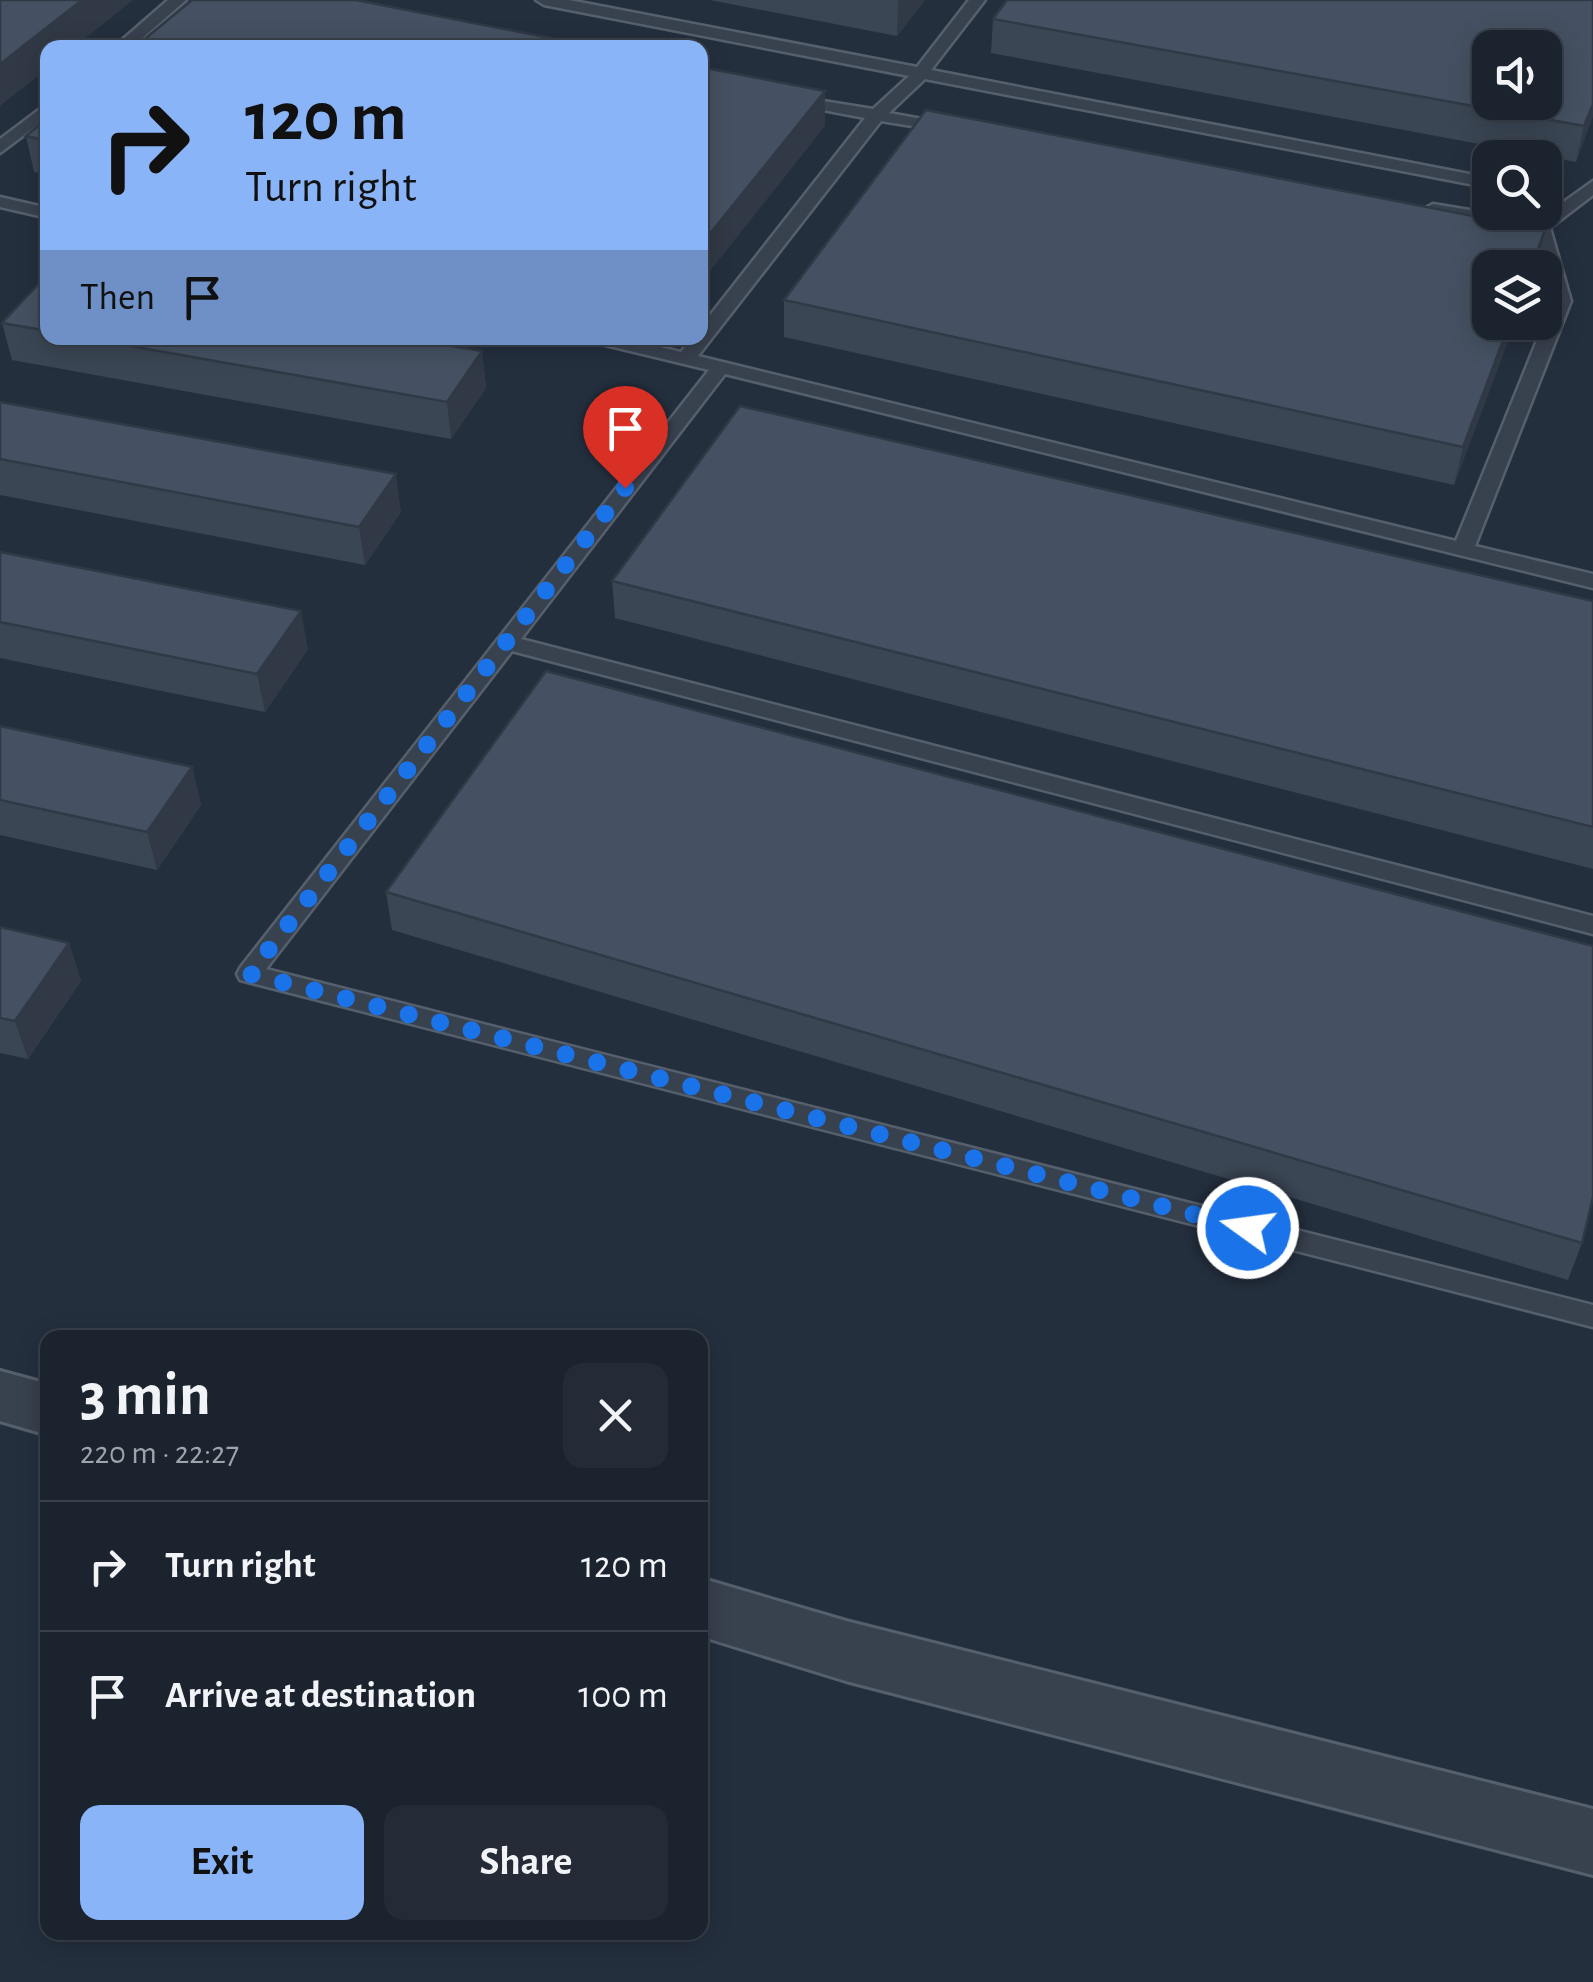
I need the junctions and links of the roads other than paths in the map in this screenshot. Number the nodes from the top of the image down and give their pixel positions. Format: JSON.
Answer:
{"nodes":[{"id":1,"x":178,"y":0,"type":"edge"},
{"id":2,"x":544,"y":0,"type":"edge"},
{"id":3,"x":977,"y":0,"type":"edge"},
{"id":4,"x":130,"y":40,"type":"edge"},
{"id":5,"x":918,"y":75,"type":"junction"},
{"id":6,"x":778,"y":96,"type":"edge"},
{"id":7,"x":40,"y":115,"type":"edge"},
{"id":8,"x":875,"y":117,"type":"junction"},
{"id":9,"x":973,"y":133,"type":"edge"},
{"id":10,"x":0,"y":148,"type":"edge"},
{"id":11,"x":1472,"y":180,"type":"edge"},
{"id":12,"x":1593,"y":186,"type":"edge"},
{"id":13,"x":1562,"y":196,"type":"edge"},
{"id":14,"x":1576,"y":199,"type":"junction"},
{"id":15,"x":0,"y":202,"type":"edge"},
{"id":16,"x":1404,"y":204,"type":"edge"},
{"id":17,"x":1562,"y":210,"type":"edge"},
{"id":18,"x":40,"y":211,"type":"edge"},
{"id":19,"x":1472,"y":215,"type":"edge"},
{"id":20,"x":1542,"y":230,"type":"edge"},
{"id":21,"x":708,"y":330,"type":"edge"},
{"id":22,"x":632,"y":345,"type":"edge"},
{"id":23,"x":696,"y":345,"type":"edge"},
{"id":24,"x":687,"y":357,"type":"junction"},
{"id":25,"x":722,"y":366,"type":"junction"},
{"id":26,"x":1463,"y":548,"type":"junction"},
{"id":27,"x":1593,"y":581,"type":"edge"},
{"id":28,"x":504,"y":642,"type":"junction"},
{"id":29,"x":1593,"y":925,"type":"edge"},
{"id":30,"x":1593,"y":1316,"type":"edge"},
{"id":31,"x":0,"y":1396,"type":"edge"},
{"id":32,"x":40,"y":1408,"type":"edge"},
{"id":33,"x":708,"y":1609,"type":"edge"},
{"id":34,"x":1593,"y":1842,"type":"edge"}],
"edges":[{"from":1,"to":4,"type":"lane"},
{"from":2,"to":5,"type":"lane"},
{"from":3,"to":5,"type":"lane"},
{"from":5,"to":8,"type":"lane"},
{"from":5,"to":11,"type":"lane"},
{"from":6,"to":8,"type":"lane"},
{"from":7,"to":10,"type":"lane"},
{"from":8,"to":9,"type":"lane"},
{"from":8,"to":21,"type":"lane"},
{"from":12,"to":14,"type":"lane"},
{"from":13,"to":14,"type":"lane"},
{"from":14,"to":17,"type":"lane"},
{"from":15,"to":18,"type":"lane"},
{"from":16,"to":19,"type":"lane"},
{"from":20,"to":26,"type":"lane"},
{"from":22,"to":24,"type":"lane"},
{"from":23,"to":24,"type":"lane"},
{"from":24,"to":25,"type":"lane"},
{"from":25,"to":26,"type":"lane"},
{"from":25,"to":28,"type":"lane"},
{"from":26,"to":27,"type":"lane"},
{"from":28,"to":29,"type":"lane"},
{"from":28,"to":30,"type":"lane"},
{"from":31,"to":32,"type":"street"},
{"from":33,"to":34,"type":"street"}]}
